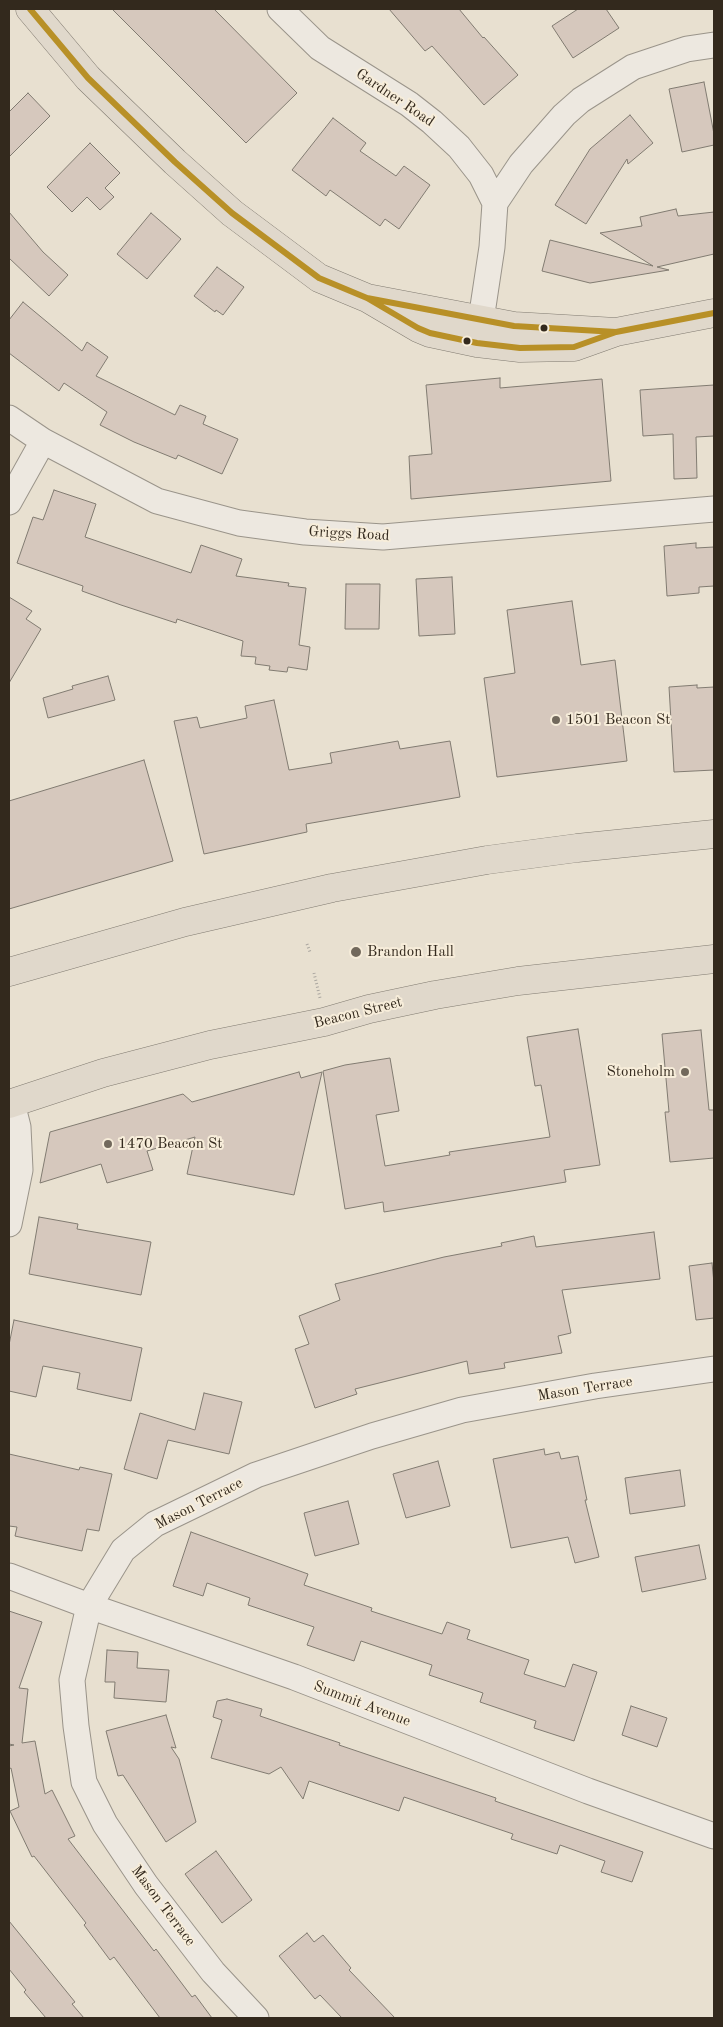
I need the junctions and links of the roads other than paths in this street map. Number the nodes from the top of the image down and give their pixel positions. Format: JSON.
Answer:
{"nodes":[{"id":1,"x":30,"y":9,"type":"edge"},
{"id":2,"x":280,"y":9,"type":"edge"},
{"id":3,"x":714,"y":45,"type":"edge"},
{"id":4,"x":495,"y":203,"type":"junction"},
{"id":5,"x":367,"y":298,"type":"junction"},
{"id":6,"x":714,"y":313,"type":"edge"},
{"id":7,"x":481,"y":320,"type":"junction"},
{"id":8,"x":616,"y":332,"type":"junction"},
{"id":9,"x":9,"y":418,"type":"edge"},
{"id":10,"x":43,"y":441,"type":"junction"},
{"id":11,"x":9,"y":502,"type":"edge"},
{"id":12,"x":714,"y":509,"type":"edge"},
{"id":13,"x":714,"y":834,"type":"edge"},
{"id":14,"x":714,"y":959,"type":"edge"},
{"id":15,"x":9,"y":972,"type":"edge"},
{"id":16,"x":10,"y":1103,"type":"edge"},
{"id":17,"x":9,"y":1224,"type":"edge"},
{"id":18,"x":714,"y":1369,"type":"edge"},
{"id":19,"x":9,"y":1576,"type":"edge"},
{"id":20,"x":89,"y":1606,"type":"junction"},
{"id":21,"x":714,"y":1836,"type":"edge"},
{"id":22,"x":256,"y":2018,"type":"edge"}],
"edges":[{"from":1,"to":5,"type":"main road"},
{"from":2,"to":4,"type":"street","name":"Gardner Road"},
{"from":3,"to":4,"type":"street"},
{"from":4,"to":7,"type":"street"},
{"from":5,"to":7,"type":"main road"},
{"from":5,"to":8,"type":"main road"},
{"from":6,"to":8,"type":"main road"},
{"from":7,"to":8,"type":"main road"},
{"from":9,"to":10,"type":"street","name":"Griggs Road"},
{"from":10,"to":11,"type":"street"},
{"from":10,"to":12,"type":"street","name":"Griggs Road"},
{"from":13,"to":15,"type":"main road"},
{"from":14,"to":16,"type":"main road","name":"Beacon Street"},
{"from":16,"to":17,"type":"street"},
{"from":18,"to":20,"type":"street","name":"Mason Terrace"},
{"from":19,"to":20,"type":"street","name":"Summit Avenue"},
{"from":20,"to":21,"type":"street","name":"Summit Avenue"},
{"from":20,"to":22,"type":"street","name":"Mason Terrace"}]}
